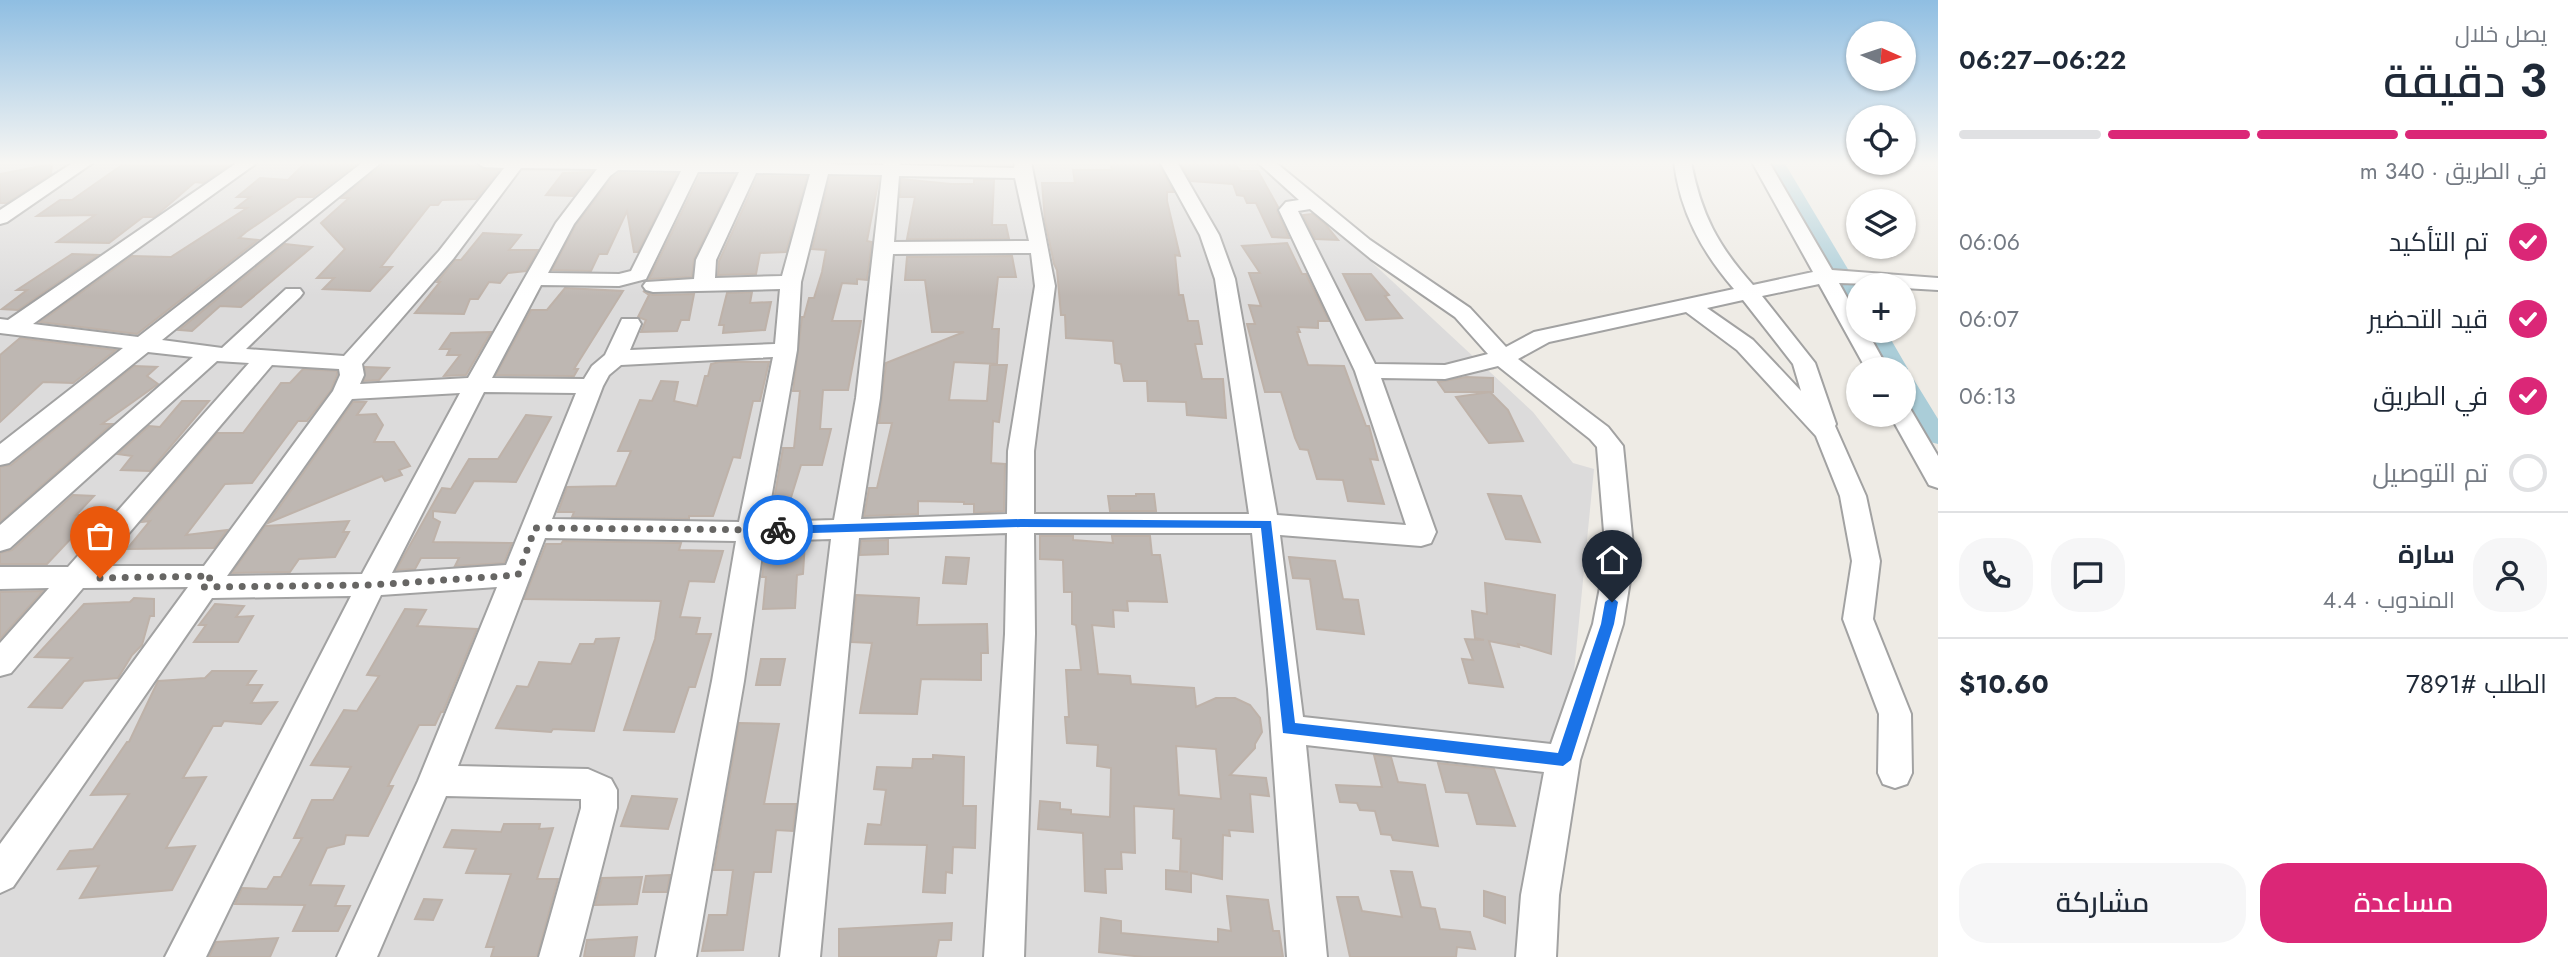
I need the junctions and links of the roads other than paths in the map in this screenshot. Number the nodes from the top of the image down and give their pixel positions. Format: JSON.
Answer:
{"nodes":[{"id":1,"x":17,"y":207,"type":"edge"},
{"id":2,"x":182,"y":207,"type":"edge"},
{"id":3,"x":317,"y":207,"type":"edge"},
{"id":4,"x":482,"y":207,"type":"edge"},
{"id":5,"x":577,"y":207,"type":"edge"},
{"id":6,"x":673,"y":207,"type":"edge"},
{"id":7,"x":731,"y":207,"type":"edge"},
{"id":8,"x":810,"y":207,"type":"edge"},
{"id":9,"x":887,"y":207,"type":"edge"},
{"id":10,"x":1031,"y":207,"type":"edge"},
{"id":11,"x":1194,"y":207,"type":"edge"},
{"id":12,"x":1292,"y":207,"type":"edge"},
{"id":13,"x":1320,"y":207,"type":"edge"},
{"id":14,"x":1693,"y":207,"type":"edge"},
{"id":15,"x":1786,"y":207,"type":"edge"},
{"id":16,"x":0,"y":218,"type":"edge"},
{"id":17,"x":1040,"y":247,"type":"junction"},
{"id":18,"x":883,"y":248,"type":"junction"},
{"id":19,"x":1825,"y":276,"type":"junction"},
{"id":20,"x":536,"y":279,"type":"junction"},
{"id":21,"x":704,"y":282,"type":"junction"},
{"id":22,"x":791,"y":282,"type":"junction"},
{"id":23,"x":1938,"y":284,"type":"edge"},
{"id":24,"x":653,"y":286,"type":"dead end"},
{"id":25,"x":1748,"y":292,"type":"junction"},
{"id":26,"x":293,"y":293,"type":"dead end"},
{"id":27,"x":1689,"y":304,"type":"junction"},
{"id":28,"x":631,"y":324,"type":"dead end"},
{"id":29,"x":3,"y":327,"type":"edge"},
{"id":30,"x":142,"y":346,"type":"junction"},
{"id":31,"x":786,"y":350,"type":"junction"},
{"id":32,"x":219,"y":354,"type":"junction"},
{"id":33,"x":1870,"y":357,"type":"edge"},
{"id":34,"x":615,"y":358,"type":"junction"},
{"id":35,"x":1502,"y":358,"type":"junction"},
{"id":36,"x":265,"y":359,"type":"junction"},
{"id":37,"x":350,"y":363,"type":"junction"},
{"id":38,"x":1367,"y":371,"type":"junction"},
{"id":39,"x":476,"y":385,"type":"junction"},
{"id":40,"x":590,"y":386,"type":"junction"},
{"id":41,"x":345,"y":392,"type":"junction"},
{"id":42,"x":1909,"y":427,"type":"edge"},
{"id":43,"x":1827,"y":433,"type":"junction"},
{"id":44,"x":0,"y":457,"type":"edge"},
{"id":45,"x":1938,"y":479,"type":"edge"},
{"id":46,"x":1021,"y":523,"type":"junction"},
{"id":47,"x":1266,"y":524,"type":"junction"},
{"id":48,"x":846,"y":527,"type":"junction"},
{"id":49,"x":535,"y":528,"type":"junction"},
{"id":50,"x":751,"y":532,"type":"junction"},
{"id":51,"x":0,"y":541,"type":"edge"},
{"id":52,"x":518,"y":575,"type":"junction"},
{"id":53,"x":0,"y":578,"type":"edge"},
{"id":54,"x":73,"y":579,"type":"junction"},
{"id":55,"x":207,"y":582,"type":"junction"},
{"id":56,"x":371,"y":585,"type":"junction"},
{"id":57,"x":0,"y":664,"type":"edge"},
{"id":58,"x":1289,"y":729,"type":"junction"},
{"id":59,"x":1563,"y":760,"type":"junction"},
{"id":60,"x":1895,"y":774,"type":"dead end"},
{"id":61,"x":435,"y":781,"type":"junction"},
{"id":62,"x":0,"y":875,"type":"edge"},
{"id":63,"x":185,"y":957,"type":"edge"},
{"id":64,"x":357,"y":957,"type":"edge"},
{"id":65,"x":559,"y":957,"type":"edge"},
{"id":66,"x":676,"y":957,"type":"edge"},
{"id":67,"x":800,"y":957,"type":"edge"},
{"id":68,"x":1004,"y":957,"type":"edge"},
{"id":69,"x":1307,"y":957,"type":"edge"},
{"id":70,"x":1536,"y":957,"type":"edge"}],
"edges":[{"from":1,"to":16,"type":"street"},
{"from":2,"to":29,"type":"street"},
{"from":3,"to":30,"type":"street"},
{"from":4,"to":37,"type":"street"},
{"from":5,"to":20,"type":"street"},
{"from":6,"to":20,"type":"street"},
{"from":7,"to":21,"type":"street"},
{"from":8,"to":22,"type":"street"},
{"from":9,"to":18,"type":"street"},
{"from":10,"to":17,"type":"street"},
{"from":11,"to":47,"type":"street"},
{"from":12,"to":38,"type":"street"},
{"from":13,"to":35,"type":"street"},
{"from":14,"to":25,"type":"street"},
{"from":15,"to":19,"type":"street"},
{"from":17,"to":18,"type":"street"},
{"from":17,"to":46,"type":"street"},
{"from":18,"to":48,"type":"street"},
{"from":19,"to":23,"type":"street"},
{"from":19,"to":25,"type":"street"},
{"from":19,"to":33,"type":"street"},
{"from":20,"to":39,"type":"street"},
{"from":21,"to":22,"type":"street"},
{"from":21,"to":24,"type":"street"},
{"from":22,"to":31,"type":"street"},
{"from":25,"to":27,"type":"street"},
{"from":25,"to":43,"type":"street"},
{"from":26,"to":32,"type":"street"},
{"from":27,"to":35,"type":"street"},
{"from":27,"to":43,"type":"street"},
{"from":28,"to":34,"type":"street"},
{"from":29,"to":30,"type":"street"},
{"from":30,"to":32,"type":"street"},
{"from":30,"to":44,"type":"street"},
{"from":31,"to":34,"type":"street"},
{"from":31,"to":50,"type":"street"},
{"from":32,"to":36,"type":"street"},
{"from":32,"to":51,"type":"street"},
{"from":34,"to":40,"type":"street"},
{"from":35,"to":38,"type":"street"},
{"from":35,"to":59,"type":"street"},
{"from":36,"to":37,"type":"street"},
{"from":36,"to":54,"type":"street"},
{"from":37,"to":41,"type":"street"},
{"from":38,"to":47,"type":"street"},
{"from":39,"to":40,"type":"street"},
{"from":39,"to":41,"type":"street"},
{"from":39,"to":56,"type":"street"},
{"from":40,"to":49,"type":"street"},
{"from":41,"to":55,"type":"street"},
{"from":42,"to":45,"type":"street"},
{"from":43,"to":60,"type":"street"},
{"from":46,"to":47,"type":"street"},
{"from":46,"to":48,"type":"street"},
{"from":46,"to":68,"type":"street"},
{"from":47,"to":58,"type":"street"},
{"from":48,"to":50,"type":"street"},
{"from":48,"to":67,"type":"street"},
{"from":49,"to":50,"type":"street"},
{"from":49,"to":52,"type":"street"},
{"from":50,"to":66,"type":"street"},
{"from":52,"to":56,"type":"street"},
{"from":52,"to":61,"type":"street"},
{"from":53,"to":54,"type":"street"},
{"from":54,"to":55,"type":"street"},
{"from":54,"to":57,"type":"street"},
{"from":55,"to":56,"type":"street"},
{"from":55,"to":62,"type":"street"},
{"from":56,"to":63,"type":"street"},
{"from":58,"to":59,"type":"street"},
{"from":58,"to":69,"type":"street"},
{"from":59,"to":70,"type":"street"},
{"from":61,"to":64,"type":"street"},
{"from":61,"to":65,"type":"street"}]}
